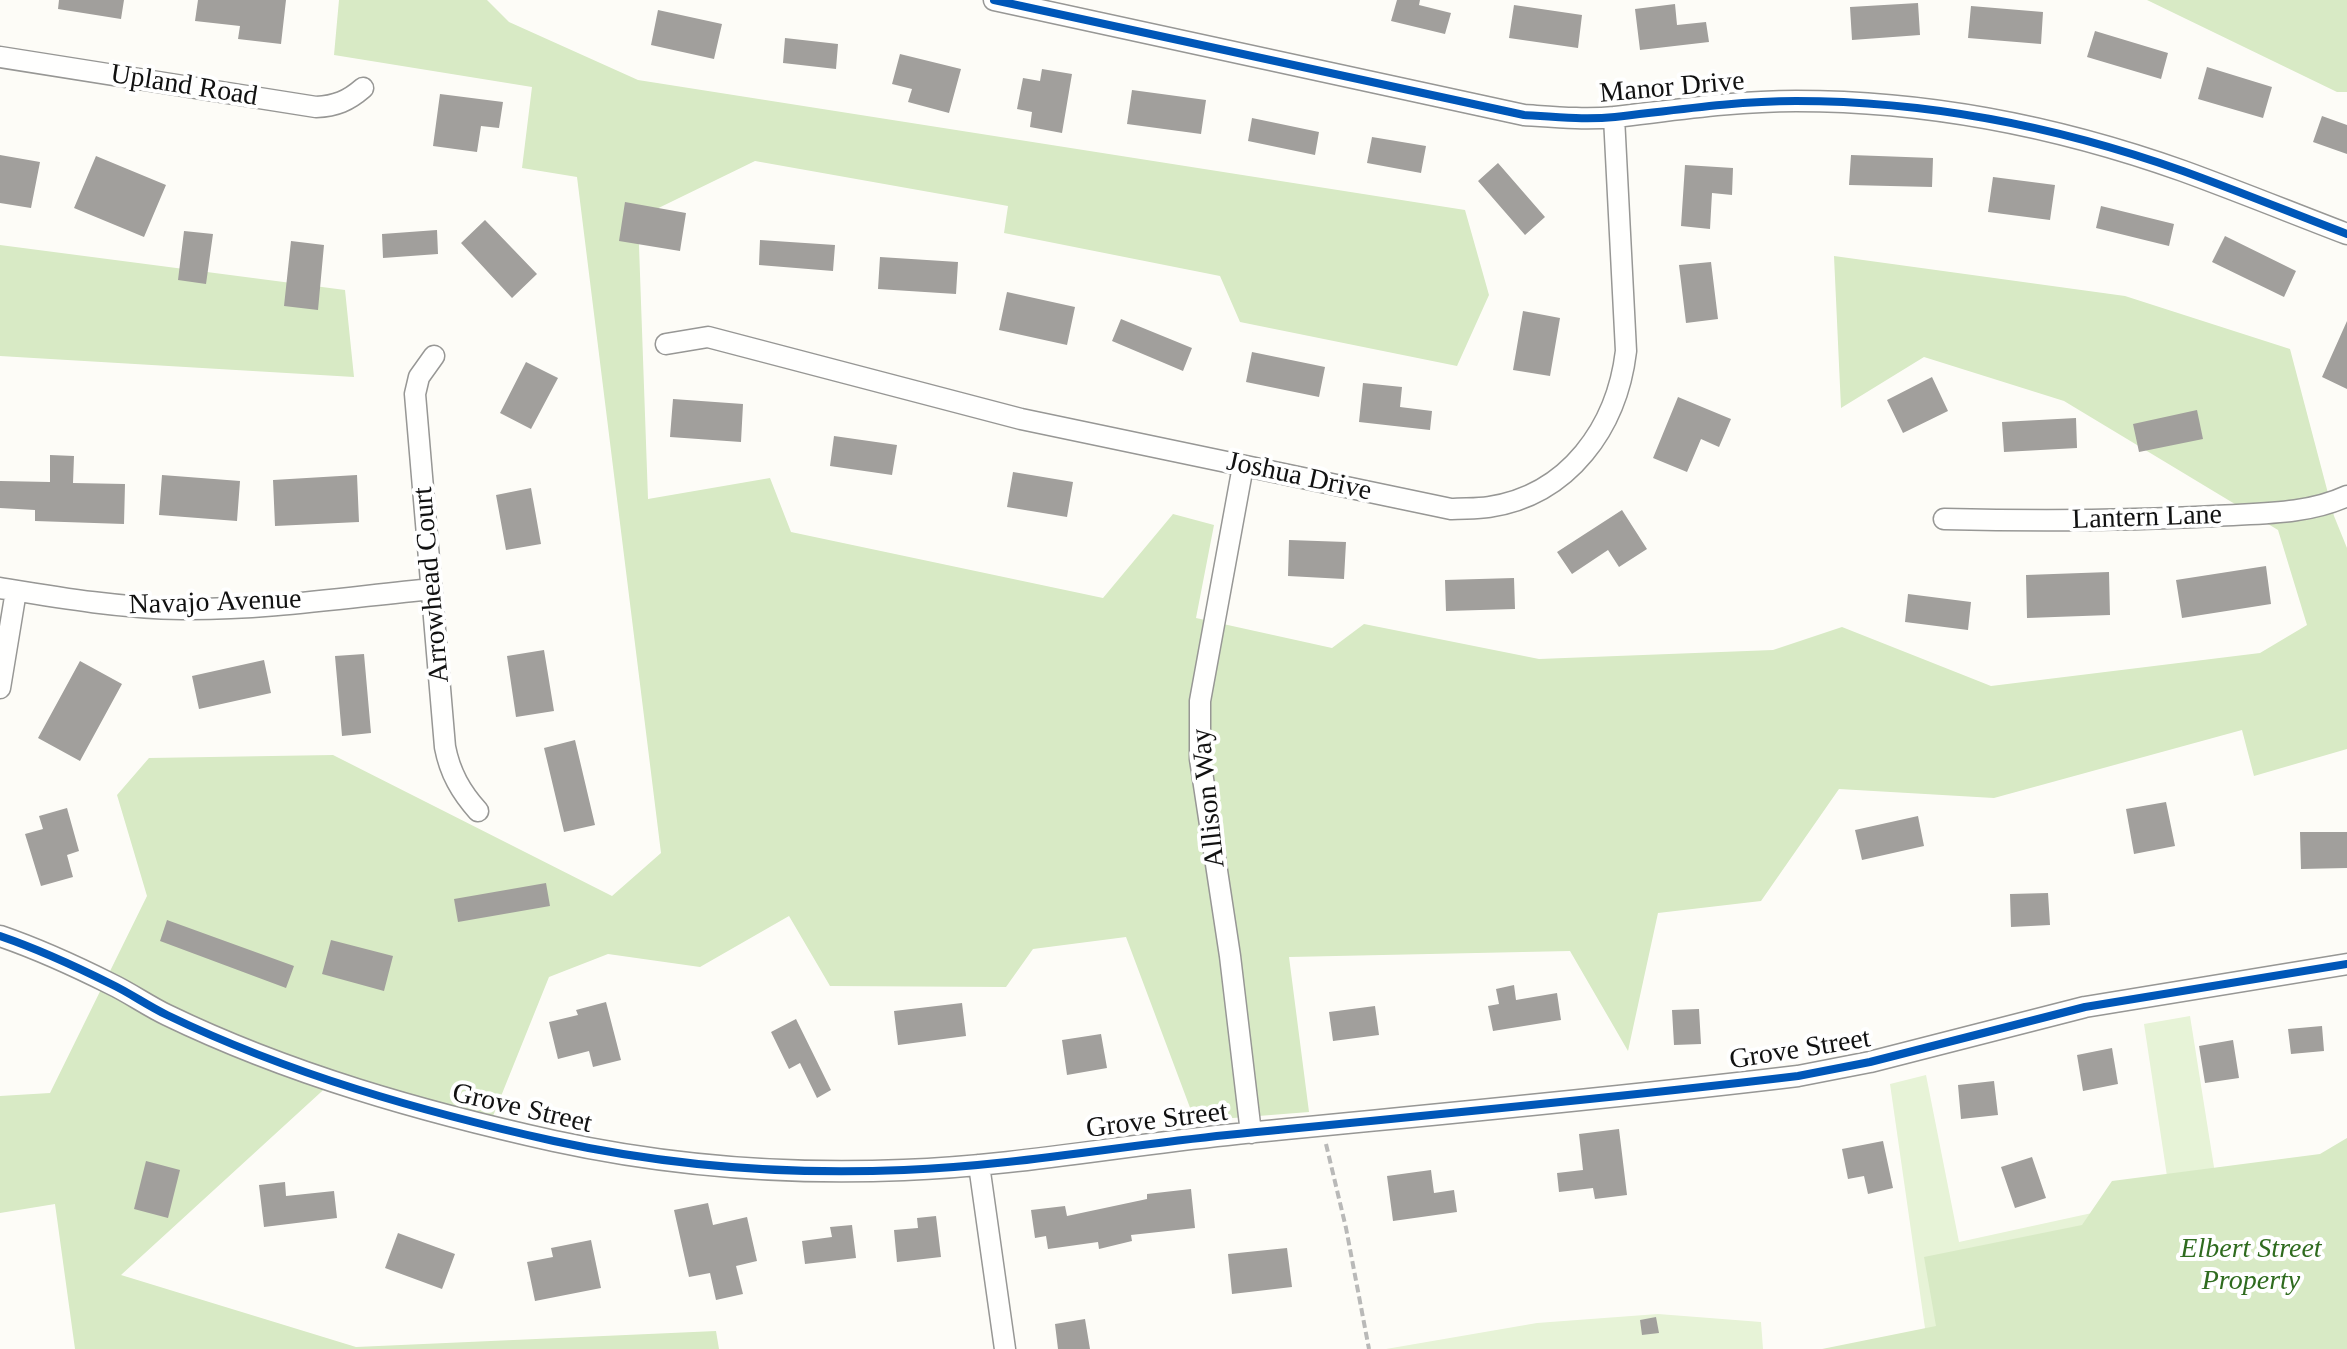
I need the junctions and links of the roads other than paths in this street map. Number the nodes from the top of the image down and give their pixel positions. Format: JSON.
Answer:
{"nodes":[{"id":1,"x":994,"y":0,"type":"edge"},
{"id":2,"x":0,"y":57,"type":"edge"},
{"id":3,"x":363,"y":88,"type":"dead end"},
{"id":4,"x":1614,"y":117,"type":"junction"},
{"id":5,"x":2347,"y":234,"type":"edge"},
{"id":6,"x":666,"y":344,"type":"dead end"},
{"id":7,"x":434,"y":356,"type":"dead end"},
{"id":8,"x":1243,"y":466,"type":"junction"},
{"id":9,"x":2347,"y":496,"type":"edge"},
{"id":10,"x":1944,"y":519,"type":"dead end"},
{"id":11,"x":8,"y":589,"type":"edge"},
{"id":12,"x":432,"y":589,"type":"junction"},
{"id":13,"x":0,"y":688,"type":"edge"},
{"id":14,"x":478,"y":811,"type":"dead end"},
{"id":15,"x":0,"y":936,"type":"edge"},
{"id":16,"x":2347,"y":964,"type":"edge"},
{"id":17,"x":1251,"y":1133,"type":"junction"},
{"id":18,"x":979,"y":1165,"type":"junction"},
{"id":19,"x":1005,"y":1349,"type":"edge"}],
"edges":[{"from":1,"to":4,"type":"street","name":"Manor Drive"},
{"from":2,"to":3,"type":"street","name":"Upland Road"},
{"from":4,"to":5,"type":"street","name":"Manor Drive"},
{"from":4,"to":8,"type":"street","name":"Joshua Drive"},
{"from":6,"to":8,"type":"street","name":"Joshua Drive"},
{"from":7,"to":12,"type":"street","name":"Arrowhead Court"},
{"from":8,"to":17,"type":"street","name":"Allison Way"},
{"from":9,"to":10,"type":"street","name":"Lantern Lane"},
{"from":11,"to":12,"type":"street","name":"Navajo Avenue"},
{"from":11,"to":13,"type":"street"},
{"from":12,"to":14,"type":"street","name":"Arrowhead Court"},
{"from":15,"to":18,"type":"street","name":"Grove Street"},
{"from":16,"to":17,"type":"street","name":"Grove Street"},
{"from":17,"to":18,"type":"street","name":"Grove Street"},
{"from":18,"to":19,"type":"street"}]}
